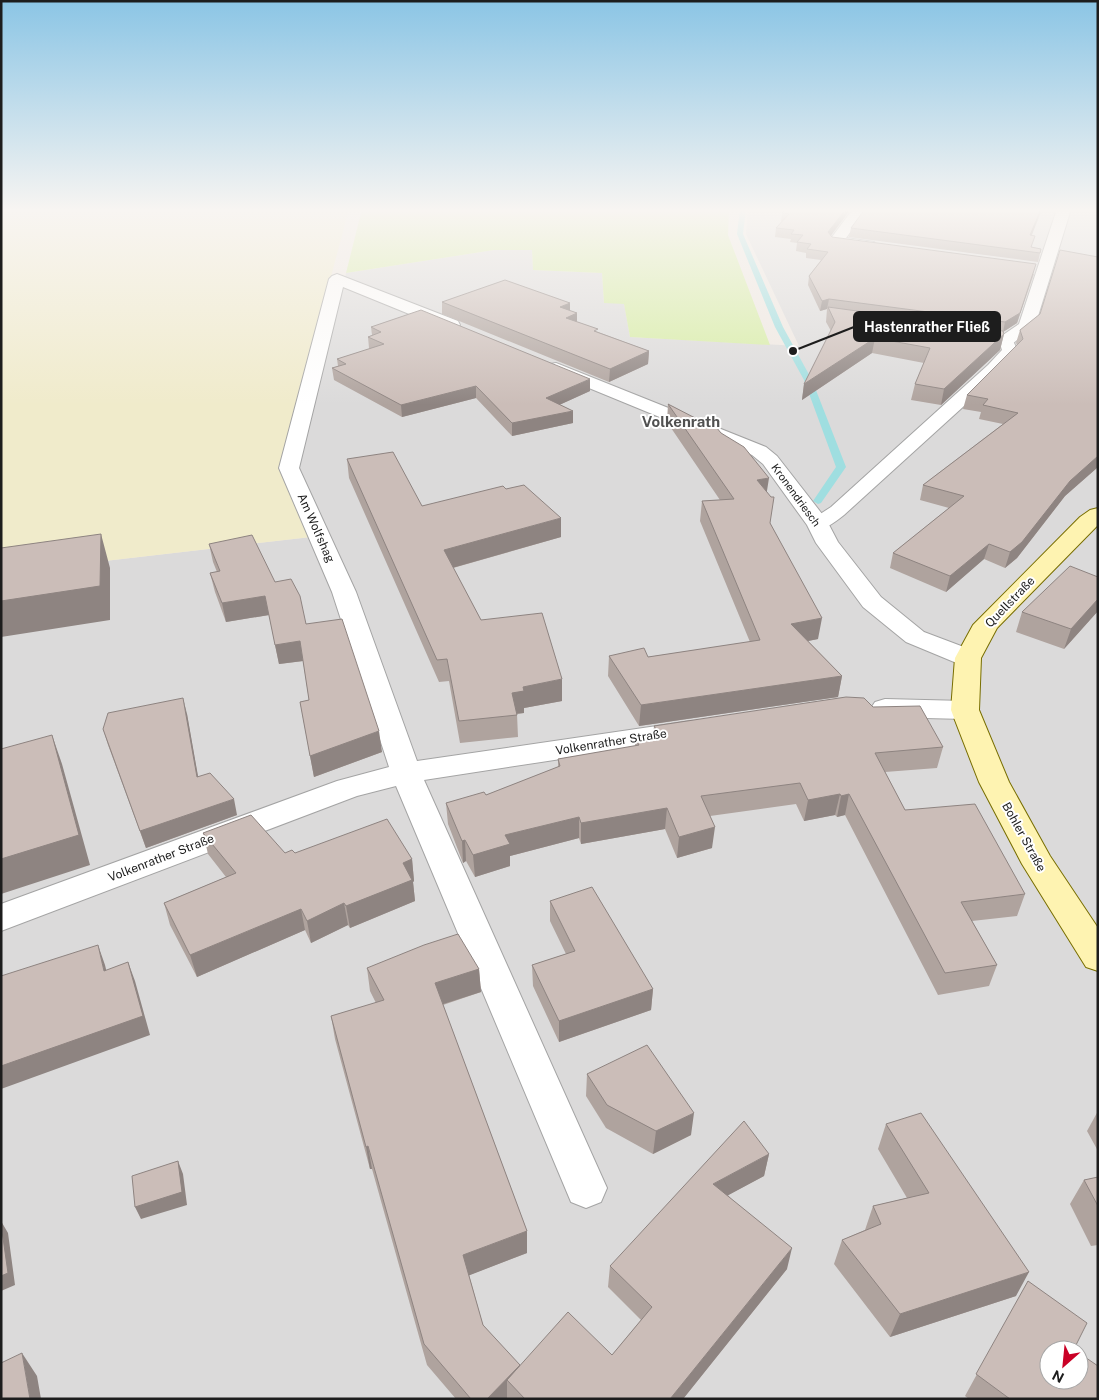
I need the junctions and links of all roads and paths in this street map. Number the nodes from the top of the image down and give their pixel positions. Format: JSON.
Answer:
{"nodes":[{"id":1,"x":1039,"y":274,"type":"edge"},
{"id":2,"x":465,"y":331,"type":"edge"},
{"id":3,"x":951,"y":334,"type":"edge"},
{"id":4,"x":1006,"y":340,"type":"junction"},
{"id":5,"x":539,"y":361,"type":"edge"},
{"id":6,"x":1098,"y":515,"type":"edge"},
{"id":7,"x":818,"y":524,"type":"junction"},
{"id":8,"x":968,"y":658,"type":"junction"},
{"id":9,"x":861,"y":708,"type":"edge"},
{"id":10,"x":965,"y":710,"type":"junction"},
{"id":11,"x":716,"y":726,"type":"edge"},
{"id":12,"x":406,"y":773,"type":"junction"},
{"id":13,"x":1,"y":918,"type":"edge"},
{"id":14,"x":1098,"y":957,"type":"edge"},
{"id":15,"x":586,"y":1188,"type":"dead end"}],
"edges":[{"from":1,"to":4,"type":"street"},
{"from":2,"to":12,"type":"street","name":"Am Wolfshag"},
{"from":3,"to":4,"type":"street"},
{"from":4,"to":7,"type":"lane"},
{"from":5,"to":7,"type":"street","name":"Kronendriesch"},
{"from":6,"to":8,"type":"main road","name":"Quellstraße"},
{"from":7,"to":8,"type":"street","name":"Kronendriesch"},
{"from":8,"to":10,"type":"main road","name":"Quellstraße"},
{"from":9,"to":10,"type":"street"},
{"from":10,"to":14,"type":"main road","name":"Bohler Straße"},
{"from":11,"to":12,"type":"street","name":"Volkenrather Straße"},
{"from":12,"to":13,"type":"street","name":"Volkenrather Straße"},
{"from":12,"to":15,"type":"street"}]}
